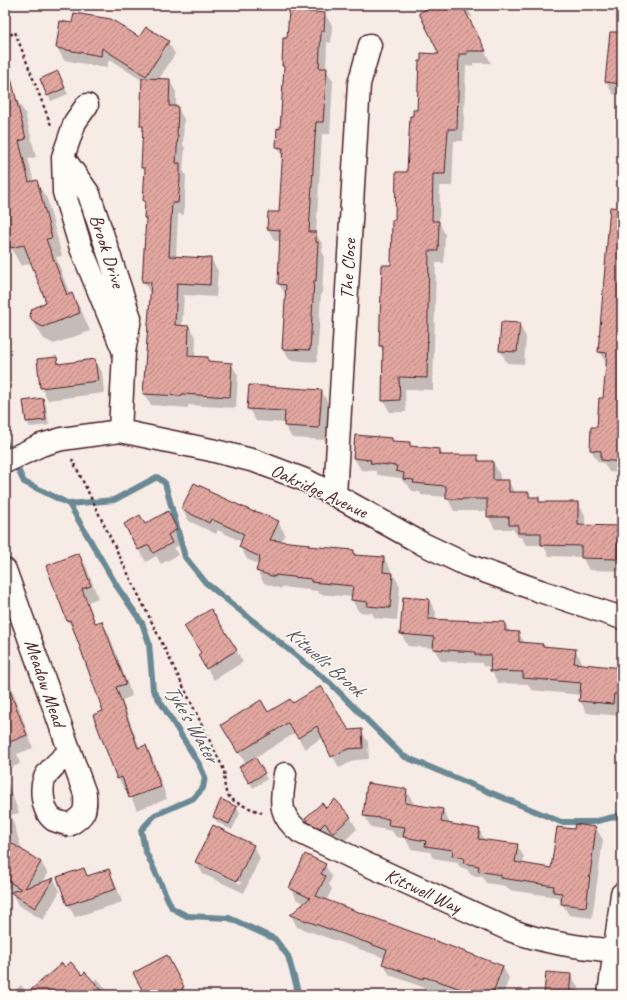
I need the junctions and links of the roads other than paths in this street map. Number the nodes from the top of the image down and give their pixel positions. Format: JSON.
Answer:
{"nodes":[{"id":1,"x":370,"y":45,"type":"dead end"},
{"id":2,"x":87,"y":106,"type":"dead end"},
{"id":3,"x":120,"y":431,"type":"junction"},
{"id":4,"x":11,"y":459,"type":"edge"},
{"id":5,"x":335,"y":494,"type":"junction"},
{"id":6,"x":5,"y":570,"type":"edge"},
{"id":7,"x":622,"y":618,"type":"edge"},
{"id":8,"x":69,"y":752,"type":"dead end"},
{"id":9,"x":285,"y":774,"type":"dead end"},
{"id":10,"x":622,"y":894,"type":"edge"},
{"id":11,"x":614,"y":951,"type":"junction"},
{"id":12,"x":608,"y":995,"type":"edge"}],
"edges":[{"from":1,"to":5,"type":"street","name":"The Close"},
{"from":2,"to":3,"type":"street","name":"Brook Drive"},
{"from":3,"to":4,"type":"street","name":"Oakridge Avenue"},
{"from":3,"to":5,"type":"street","name":"Oakridge Avenue"},
{"from":5,"to":7,"type":"street","name":"Oakridge Avenue"},
{"from":6,"to":8,"type":"street","name":"Meadow Mead"},
{"from":9,"to":11,"type":"street","name":"Kitswell Way"},
{"from":10,"to":11,"type":"street"},
{"from":11,"to":12,"type":"street"}]}
